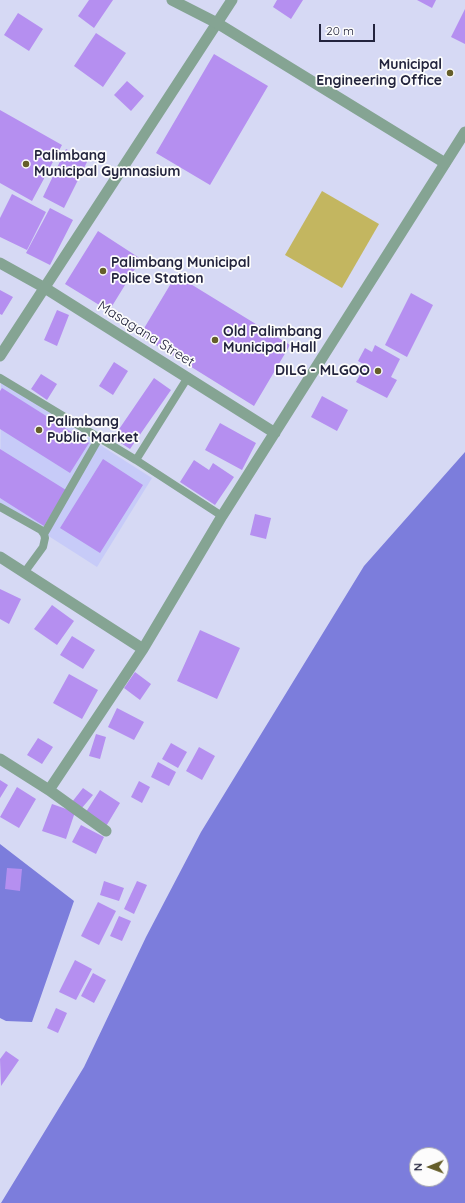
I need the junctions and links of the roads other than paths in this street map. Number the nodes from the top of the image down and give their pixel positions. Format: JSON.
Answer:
{"nodes":[{"id":1,"x":172,"y":0,"type":"edge"},
{"id":2,"x":232,"y":0,"type":"edge"},
{"id":3,"x":217,"y":22,"type":"junction"},
{"id":4,"x":465,"y":132,"type":"edge"},
{"id":5,"x":446,"y":162,"type":"junction"},
{"id":6,"x":0,"y":263,"type":"edge"},
{"id":7,"x":45,"y":288,"type":"junction"},
{"id":8,"x":0,"y":356,"type":"edge"},
{"id":9,"x":188,"y":377,"type":"junction"},
{"id":10,"x":0,"y":378,"type":"edge"},
{"id":11,"x":275,"y":433,"type":"junction"},
{"id":12,"x":99,"y":438,"type":"junction"},
{"id":13,"x":136,"y":460,"type":"junction"},
{"id":14,"x":0,"y":507,"type":"edge"},
{"id":15,"x":222,"y":516,"type":"junction"},
{"id":16,"x":44,"y":534,"type":"junction"},
{"id":17,"x":0,"y":557,"type":"edge"},
{"id":18,"x":24,"y":573,"type":"junction"},
{"id":19,"x":143,"y":649,"type":"junction"},
{"id":20,"x":0,"y":759,"type":"edge"},
{"id":21,"x":49,"y":790,"type":"junction"},
{"id":22,"x":106,"y":831,"type":"dead end"}],
"edges":[{"from":1,"to":3,"type":"street"},
{"from":2,"to":3,"type":"street"},
{"from":3,"to":5,"type":"street"},
{"from":3,"to":7,"type":"street"},
{"from":4,"to":5,"type":"street"},
{"from":5,"to":11,"type":"street"},
{"from":6,"to":7,"type":"street","name":"Masagana Street"},
{"from":7,"to":8,"type":"street"},
{"from":7,"to":9,"type":"street","name":"Masagana Street"},
{"from":9,"to":11,"type":"street","name":"Masagana Street"},
{"from":9,"to":13,"type":"lane"},
{"from":10,"to":12,"type":"lane"},
{"from":11,"to":15,"type":"street"},
{"from":12,"to":13,"type":"lane"},
{"from":12,"to":16,"type":"lane"},
{"from":13,"to":15,"type":"lane"},
{"from":14,"to":16,"type":"lane"},
{"from":15,"to":19,"type":"street"},
{"from":16,"to":18,"type":"lane"},
{"from":17,"to":18,"type":"street"},
{"from":18,"to":19,"type":"street"},
{"from":19,"to":21,"type":"street"},
{"from":20,"to":21,"type":"street"},
{"from":21,"to":22,"type":"street"}]}
